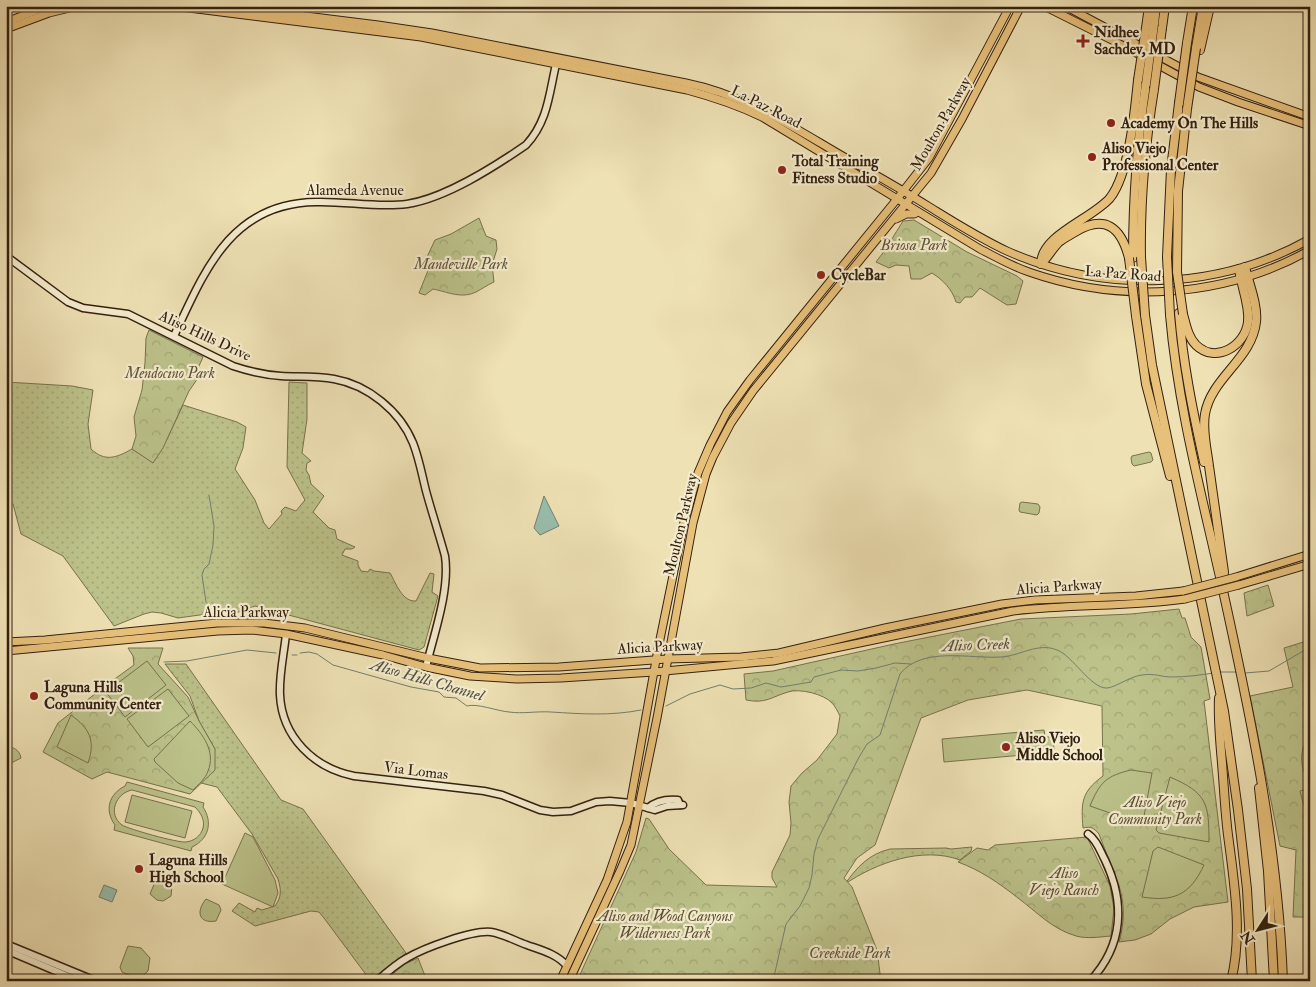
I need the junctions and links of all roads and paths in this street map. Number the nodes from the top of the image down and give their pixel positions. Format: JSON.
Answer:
{"nodes":[{"id":1,"x":48,"y":6,"type":"edge"},
{"id":2,"x":78,"y":6,"type":"edge"},
{"id":3,"x":173,"y":6,"type":"edge"},
{"id":4,"x":225,"y":6,"type":"edge"},
{"id":5,"x":1010,"y":6,"type":"edge"},
{"id":6,"x":1021,"y":6,"type":"edge"},
{"id":7,"x":1044,"y":6,"type":"edge"},
{"id":8,"x":1065,"y":6,"type":"edge"},
{"id":9,"x":1149,"y":6,"type":"edge"},
{"id":10,"x":1156,"y":6,"type":"edge"},
{"id":11,"x":1165,"y":6,"type":"edge"},
{"id":12,"x":1193,"y":6,"type":"edge"},
{"id":13,"x":1203,"y":6,"type":"edge"},
{"id":14,"x":1210,"y":6,"type":"edge"},
{"id":15,"x":6,"y":22,"type":"edge"},
{"id":16,"x":1150,"y":22,"type":"junction"},
{"id":17,"x":6,"y":29,"type":"edge"},
{"id":18,"x":1198,"y":49,"type":"junction"},
{"id":19,"x":556,"y":62,"type":"junction"},
{"id":20,"x":1310,"y":117,"type":"edge"},
{"id":21,"x":1310,"y":126,"type":"edge"},
{"id":22,"x":904,"y":191,"type":"junction"},
{"id":23,"x":913,"y":196,"type":"junction"},
{"id":24,"x":897,"y":199,"type":"junction"},
{"id":25,"x":906,"y":204,"type":"junction"},
{"id":26,"x":918,"y":212,"type":"junction"},
{"id":27,"x":893,"y":219,"type":"junction"},
{"id":28,"x":1310,"y":239,"type":"edge"},
{"id":29,"x":1310,"y":250,"type":"edge"},
{"id":30,"x":6,"y":256,"type":"edge"},
{"id":31,"x":1134,"y":258,"type":"junction"},
{"id":32,"x":1042,"y":264,"type":"junction"},
{"id":33,"x":1242,"y":268,"type":"junction"},
{"id":34,"x":1035,"y":274,"type":"junction"},
{"id":35,"x":1244,"y":278,"type":"junction"},
{"id":36,"x":1181,"y":314,"type":"junction"},
{"id":37,"x":174,"y":336,"type":"junction"},
{"id":38,"x":1215,"y":510,"type":"junction"},
{"id":39,"x":1310,"y":554,"type":"edge"},
{"id":40,"x":1194,"y":562,"type":"junction"},
{"id":41,"x":1310,"y":564,"type":"edge"},
{"id":42,"x":1222,"y":585,"type":"junction"},
{"id":43,"x":979,"y":609,"type":"junction"},
{"id":44,"x":1013,"y":611,"type":"junction"},
{"id":45,"x":264,"y":623,"type":"junction"},
{"id":46,"x":938,"y":626,"type":"junction"},
{"id":47,"x":301,"y":627,"type":"junction"},
{"id":48,"x":286,"y":634,"type":"junction"},
{"id":49,"x":857,"y":635,"type":"junction"},
{"id":50,"x":81,"y":636,"type":"junction"},
{"id":51,"x":6,"y":642,"type":"edge"},
{"id":52,"x":859,"y":643,"type":"junction"},
{"id":53,"x":82,"y":644,"type":"junction"},
{"id":54,"x":658,"y":649,"type":"junction"},
{"id":55,"x":6,"y":651,"type":"edge"},
{"id":56,"x":428,"y":658,"type":"junction"},
{"id":57,"x":667,"y":659,"type":"junction"},
{"id":58,"x":656,"y":660,"type":"junction"},
{"id":59,"x":639,"y":662,"type":"junction"},
{"id":60,"x":426,"y":667,"type":"junction"},
{"id":61,"x":666,"y":671,"type":"junction"},
{"id":62,"x":654,"y":672,"type":"junction"},
{"id":63,"x":1247,"y":707,"type":"junction"},
{"id":64,"x":1221,"y":712,"type":"junction"},
{"id":65,"x":630,"y":804,"type":"junction"},
{"id":66,"x":639,"y":805,"type":"junction"},
{"id":67,"x":681,"y":805,"type":"dead end"},
{"id":68,"x":1088,"y":834,"type":"dead end"},
{"id":69,"x":6,"y":944,"type":"edge"},
{"id":70,"x":587,"y":944,"type":"junction"},
{"id":71,"x":6,"y":950,"type":"edge"},
{"id":72,"x":567,"y":966,"type":"junction"},
{"id":73,"x":79,"y":981,"type":"edge"},
{"id":74,"x":96,"y":981,"type":"edge"},
{"id":75,"x":377,"y":981,"type":"edge"},
{"id":76,"x":560,"y":981,"type":"edge"},
{"id":77,"x":566,"y":981,"type":"edge"},
{"id":78,"x":569,"y":981,"type":"edge"},
{"id":79,"x":1090,"y":981,"type":"edge"},
{"id":80,"x":1231,"y":981,"type":"edge"},
{"id":81,"x":1252,"y":981,"type":"edge"},
{"id":82,"x":1274,"y":981,"type":"edge"},
{"id":83,"x":1283,"y":981,"type":"edge"}],
"edges":[{"from":1,"to":15,"type":"main road"},
{"from":2,"to":17,"type":"main road"},
{"from":3,"to":19,"type":"main road","name":"La Paz Road"},
{"from":4,"to":19,"type":"main road","name":"La Paz Road"},
{"from":5,"to":22,"type":"main road","name":"Moulton Parkway"},
{"from":6,"to":23,"type":"main road","name":"Moulton Parkway"},
{"from":7,"to":21,"type":"main road"},
{"from":8,"to":20,"type":"main road"},
{"from":9,"to":16,"type":"highway"},
{"from":10,"to":16,"type":"highway"},
{"from":11,"to":31,"type":"highway","bridge":true},
{"from":12,"to":42,"type":"highway","bridge":true},
{"from":13,"to":18,"type":"highway"},
{"from":14,"to":18,"type":"highway"},
{"from":16,"to":31,"type":"highway","bridge":true},
{"from":16,"to":32,"type":"highway","bridge":true},
{"from":18,"to":36,"type":"highway","bridge":true},
{"from":19,"to":22,"type":"main road","name":"La Paz Road"},
{"from":19,"to":24,"type":"main road","name":"La Paz Road"},
{"from":19,"to":37,"type":"street","name":"Alameda Avenue"},
{"from":22,"to":23,"type":"main road","name":"La Paz Road"},
{"from":22,"to":24,"type":"main road","name":"Moulton Parkway"},
{"from":23,"to":25,"type":"main road","name":"Moulton Parkway"},
{"from":23,"to":32,"type":"main road","name":"La Paz Road"},
{"from":24,"to":25,"type":"main road","name":"La Paz Road"},
{"from":24,"to":54,"type":"main road","name":"Moulton Parkway"},
{"from":25,"to":26,"type":"main road","name":"La Paz Road"},
{"from":25,"to":27,"type":"main road","name":"Moulton Parkway"},
{"from":26,"to":27,"type":"main road"},
{"from":26,"to":34,"type":"main road","name":"La Paz Road"},
{"from":27,"to":57,"type":"main road","name":"Moulton Parkway"},
{"from":28,"to":33,"type":"main road","name":"La Paz Road"},
{"from":29,"to":35,"type":"main road","name":"La Paz Road"},
{"from":30,"to":37,"type":"street","name":"Aliso Hills Drive"},
{"from":31,"to":32,"type":"highway"},
{"from":31,"to":40,"type":"highway","bridge":true},
{"from":31,"to":40,"type":"highway","bridge":true},
{"from":32,"to":33,"type":"main road","name":"La Paz Road"},
{"from":32,"to":34,"type":"main road"},
{"from":33,"to":35,"type":"highway"},
{"from":34,"to":35,"type":"main road","name":"La Paz Road"},
{"from":35,"to":36,"type":"highway"},
{"from":35,"to":38,"type":"highway"},
{"from":36,"to":38,"type":"highway"},
{"from":37,"to":56,"type":"street","name":"Aliso Hills Drive"},
{"from":38,"to":42,"type":"highway"},
{"from":39,"to":43,"type":"main road","name":"Alicia Parkway","bridge":true},
{"from":40,"to":64,"type":"highway"},
{"from":41,"to":44,"type":"main road","name":"Alicia Parkway","bridge":true},
{"from":42,"to":63,"type":"highway"},
{"from":43,"to":44,"type":"main road"},
{"from":43,"to":46,"type":"main road"},
{"from":43,"to":49,"type":"main road","name":"Alicia Parkway"},
{"from":44,"to":46,"type":"main road","name":"Alicia Parkway"},
{"from":45,"to":47,"type":"main road","name":"Alicia Parkway"},
{"from":45,"to":48,"type":"main road"},
{"from":45,"to":50,"type":"main road","name":"Alicia Parkway"},
{"from":46,"to":52,"type":"main road","name":"Alicia Parkway"},
{"from":47,"to":48,"type":"main road"},
{"from":47,"to":56,"type":"main road","name":"Alicia Parkway"},
{"from":48,"to":53,"type":"main road","name":"Alicia Parkway"},
{"from":48,"to":60,"type":"main road","name":"Alicia Parkway"},
{"from":48,"to":65,"type":"street","name":"Via Lomas"},
{"from":49,"to":52,"type":"main road"},
{"from":49,"to":57,"type":"main road","name":"Alicia Parkway"},
{"from":50,"to":51,"type":"main road","name":"Alicia Parkway"},
{"from":50,"to":53,"type":"main road"},
{"from":52,"to":61,"type":"main road","name":"Alicia Parkway"},
{"from":53,"to":55,"type":"main road","name":"Alicia Parkway"},
{"from":54,"to":58,"type":"main road","name":"Moulton Parkway"},
{"from":54,"to":59,"type":"main road"},
{"from":56,"to":59,"type":"main road","name":"Alicia Parkway"},
{"from":56,"to":60,"type":"street","name":"Aliso Hills Drive"},
{"from":57,"to":58,"type":"main road","name":"Alicia Parkway"},
{"from":57,"to":61,"type":"main road","name":"Moulton Parkway"},
{"from":58,"to":59,"type":"main road","name":"Alicia Parkway"},
{"from":58,"to":62,"type":"main road","name":"Moulton Parkway"},
{"from":60,"to":62,"type":"main road","name":"Alicia Parkway"},
{"from":61,"to":62,"type":"main road","name":"Alicia Parkway"},
{"from":61,"to":66,"type":"main road","name":"Moulton Parkway"},
{"from":62,"to":65,"type":"main road","name":"Moulton Parkway"},
{"from":63,"to":82,"type":"highway"},
{"from":63,"to":83,"type":"highway"},
{"from":64,"to":80,"type":"highway"},
{"from":64,"to":81,"type":"highway"},
{"from":65,"to":66,"type":"street","name":"Via Lomas"},
{"from":65,"to":72,"type":"main road","name":"Moulton Parkway"},
{"from":66,"to":67,"type":"street","name":"Via Lomas"},
{"from":66,"to":70,"type":"main road","name":"Moulton Parkway"},
{"from":68,"to":79,"type":"street"},
{"from":69,"to":74,"type":"street"},
{"from":70,"to":72,"type":"main road"},
{"from":70,"to":78,"type":"main road","name":"Moulton Parkway"},
{"from":71,"to":73,"type":"street"},
{"from":72,"to":75,"type":"street"},
{"from":72,"to":76,"type":"main road","name":"Moulton Parkway"},
{"from":72,"to":77,"type":"main road"}]}
